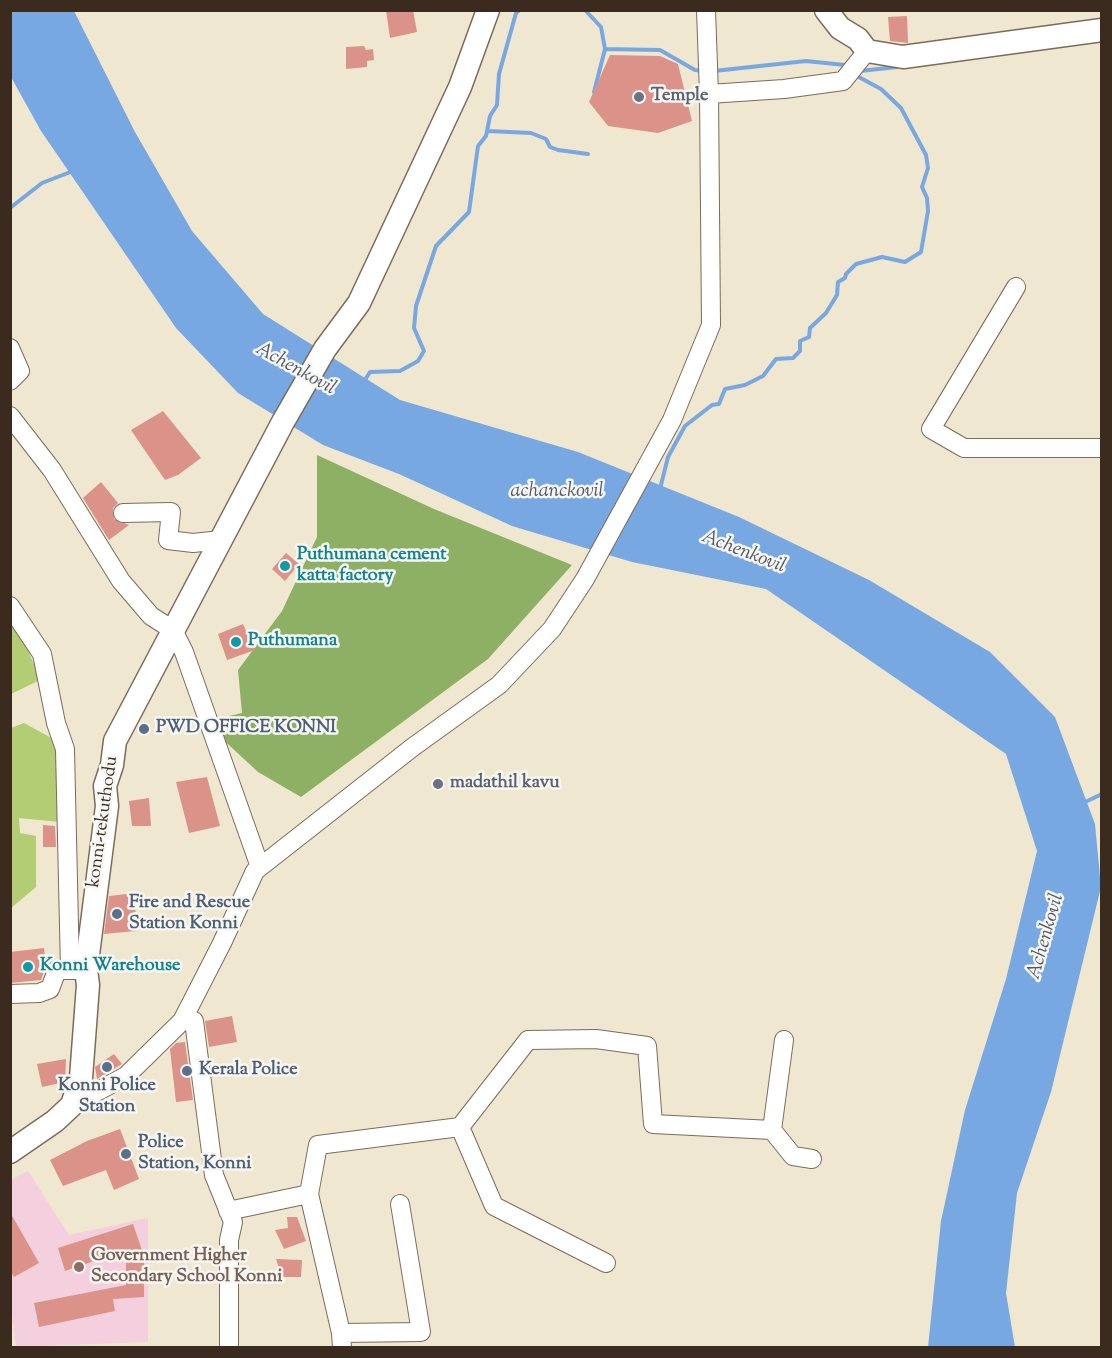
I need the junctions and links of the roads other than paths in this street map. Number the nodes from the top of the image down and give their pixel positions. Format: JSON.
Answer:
{"nodes":[{"id":1,"x":488,"y":10,"type":"edge"},
{"id":2,"x":706,"y":10,"type":"edge"},
{"id":3,"x":826,"y":10,"type":"edge"},
{"id":4,"x":1101,"y":30,"type":"edge"},
{"id":5,"x":867,"y":51,"type":"junction"},
{"id":6,"x":709,"y":94,"type":"junction"},
{"id":7,"x":1016,"y":287,"type":"dead end"},
{"id":8,"x":10,"y":348,"type":"edge"},
{"id":9,"x":10,"y":381,"type":"edge"},
{"id":10,"x":10,"y":416,"type":"edge"},
{"id":11,"x":1101,"y":448,"type":"edge"},
{"id":12,"x":123,"y":513,"type":"dead end"},
{"id":13,"x":225,"y":532,"type":"junction"},
{"id":14,"x":10,"y":606,"type":"edge"},
{"id":15,"x":173,"y":630,"type":"junction"},
{"id":16,"x":260,"y":867,"type":"junction"},
{"id":17,"x":78,"y":970,"type":"junction"},
{"id":18,"x":10,"y":994,"type":"edge"},
{"id":19,"x":194,"y":1021,"type":"dead end"},
{"id":20,"x":784,"y":1040,"type":"dead end"},
{"id":21,"x":72,"y":1105,"type":"junction"},
{"id":22,"x":459,"y":1127,"type":"junction"},
{"id":23,"x":772,"y":1130,"type":"junction"},
{"id":24,"x":10,"y":1152,"type":"edge"},
{"id":25,"x":812,"y":1159,"type":"dead end"},
{"id":26,"x":309,"y":1194,"type":"junction"},
{"id":27,"x":400,"y":1204,"type":"dead end"},
{"id":28,"x":228,"y":1211,"type":"junction"},
{"id":29,"x":606,"y":1263,"type":"dead end"},
{"id":30,"x":342,"y":1340,"type":"edge"},
{"id":31,"x":421,"y":1340,"type":"edge"},
{"id":32,"x":230,"y":1347,"type":"edge"}],
"edges":[{"from":1,"to":13,"type":"main road","name":"konni-tekuthodu"},
{"from":2,"to":6,"type":"street"},
{"from":3,"to":5,"type":"main road"},
{"from":4,"to":5,"type":"main road"},
{"from":5,"to":6,"type":"street"},
{"from":6,"to":16,"type":"street"},
{"from":7,"to":11,"type":"street"},
{"from":8,"to":9,"type":"street"},
{"from":10,"to":15,"type":"street"},
{"from":12,"to":13,"type":"street"},
{"from":13,"to":15,"type":"main road","name":"konni-tekuthodu"},
{"from":14,"to":17,"type":"street"},
{"from":15,"to":16,"type":"street"},
{"from":15,"to":17,"type":"main road","name":"konni-tekuthodu"},
{"from":16,"to":21,"type":"street"},
{"from":17,"to":18,"type":"street"},
{"from":17,"to":21,"type":"main road","name":"konni-tekuthodu"},
{"from":19,"to":28,"type":"street"},
{"from":20,"to":23,"type":"street"},
{"from":21,"to":24,"type":"main road"},
{"from":22,"to":23,"type":"street"},
{"from":22,"to":26,"type":"street"},
{"from":22,"to":29,"type":"street"},
{"from":23,"to":25,"type":"street"},
{"from":26,"to":28,"type":"street"},
{"from":26,"to":30,"type":"street"},
{"from":27,"to":31,"type":"street"},
{"from":28,"to":32,"type":"street"},
{"from":30,"to":31,"type":"street"}]}
